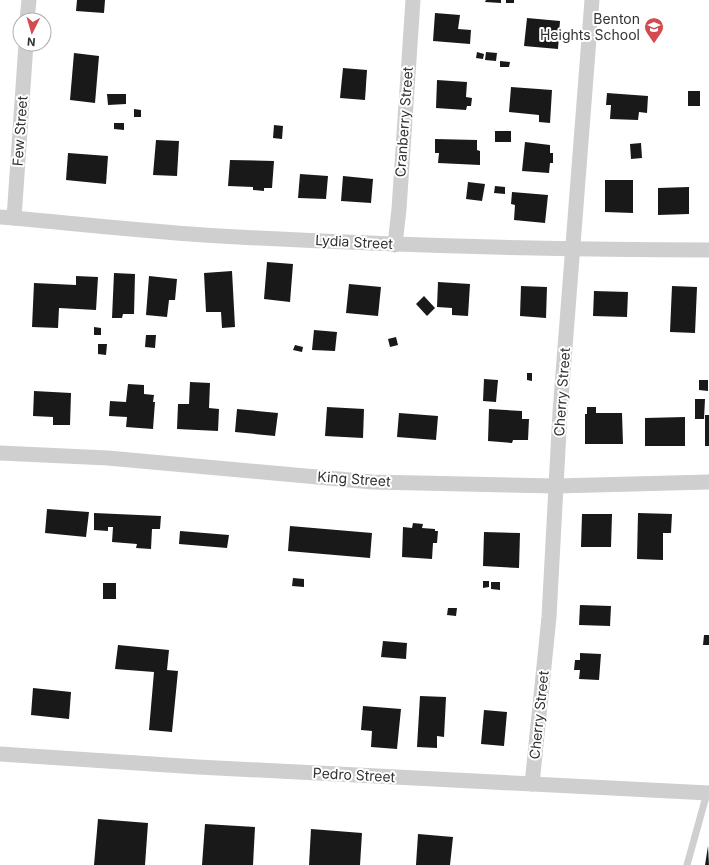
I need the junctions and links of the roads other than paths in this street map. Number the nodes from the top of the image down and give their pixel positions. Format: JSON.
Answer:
{"nodes":[{"id":1,"x":29,"y":0,"type":"edge"},
{"id":2,"x":413,"y":0,"type":"edge"},
{"id":3,"x":592,"y":0,"type":"edge"},
{"id":4,"x":28,"y":12,"type":"edge"},
{"id":5,"x":25,"y":52,"type":"edge"},
{"id":6,"x":7,"y":218,"type":"edge"},
{"id":7,"x":395,"y":245,"type":"junction"},
{"id":8,"x":573,"y":250,"type":"junction"},
{"id":9,"x":709,"y":250,"type":"edge"},
{"id":10,"x":0,"y":453,"type":"edge"},
{"id":11,"x":709,"y":482,"type":"edge"},
{"id":12,"x":556,"y":486,"type":"junction"},
{"id":13,"x":0,"y":754,"type":"edge"},
{"id":14,"x":532,"y":784,"type":"junction"},
{"id":15,"x":708,"y":793,"type":"edge"},
{"id":16,"x":687,"y":865,"type":"edge"}],
"edges":[{"from":1,"to":4,"type":"street"},
{"from":2,"to":7,"type":"street","name":"Cranberry Street"},
{"from":3,"to":8,"type":"street","name":"Cherry Street"},
{"from":5,"to":6,"type":"street","name":"Few Street"},
{"from":6,"to":7,"type":"street","name":"Lydia Street"},
{"from":7,"to":8,"type":"street","name":"Lydia Street"},
{"from":8,"to":9,"type":"street","name":"Lydia Street"},
{"from":8,"to":12,"type":"street","name":"Cherry Street"},
{"from":10,"to":12,"type":"street","name":"King Street"},
{"from":11,"to":12,"type":"street","name":"King Street"},
{"from":12,"to":14,"type":"street","name":"Cherry Street"},
{"from":13,"to":14,"type":"street","name":"Pedro Street"},
{"from":14,"to":15,"type":"street","name":"Pedro Street"},
{"from":15,"to":16,"type":"lane"}]}
